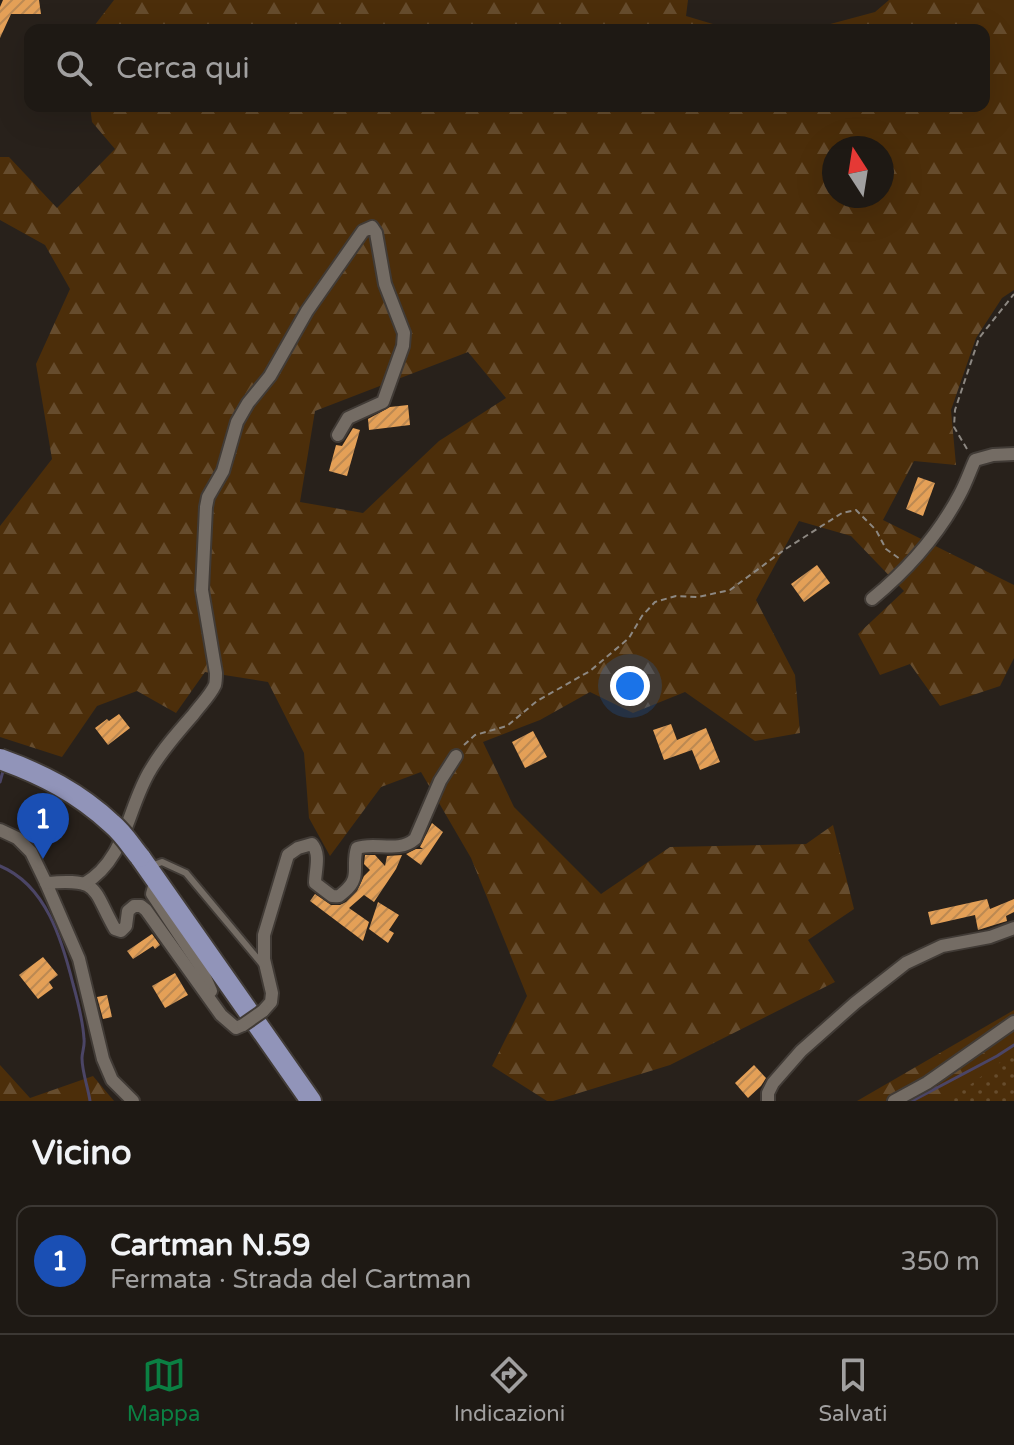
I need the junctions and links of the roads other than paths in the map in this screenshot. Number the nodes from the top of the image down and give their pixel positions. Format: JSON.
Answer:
{"nodes":[{"id":1,"x":338,"y":435,"type":"dead end"},
{"id":2,"x":1014,"y":454,"type":"edge"},
{"id":3,"x":872,"y":599,"type":"dead end"},
{"id":4,"x":456,"y":756,"type":"road end"},
{"id":5,"x":0,"y":759,"type":"edge"},
{"id":6,"x":0,"y":830,"type":"edge"},
{"id":7,"x":148,"y":868,"type":"junction"},
{"id":8,"x":46,"y":883,"type":"junction"},
{"id":9,"x":84,"y":884,"type":"junction"},
{"id":10,"x":1014,"y":928,"type":"edge"},
{"id":11,"x":267,"y":971,"type":"junction"},
{"id":12,"x":221,"y":1015,"type":"junction"},
{"id":13,"x":1014,"y":1022,"type":"edge"},
{"id":14,"x":133,"y":1101,"type":"edge"},
{"id":15,"x":311,"y":1101,"type":"edge"},
{"id":16,"x":768,"y":1101,"type":"edge"},
{"id":17,"x":894,"y":1101,"type":"edge"}],
"edges":[{"from":1,"to":9,"type":"street"},
{"from":2,"to":3,"type":"street"},
{"from":4,"to":11,"type":"street"},
{"from":5,"to":7,"type":"main road","bridge":true},
{"from":6,"to":8,"type":"street"},
{"from":7,"to":11,"type":"lane"},
{"from":7,"to":12,"type":"street"},
{"from":7,"to":15,"type":"main road"},
{"from":8,"to":9,"type":"street"},
{"from":8,"to":14,"type":"street"},
{"from":9,"to":12,"type":"street"},
{"from":10,"to":16,"type":"street"},
{"from":11,"to":12,"type":"street","bridge":true},
{"from":13,"to":17,"type":"street"}]}
